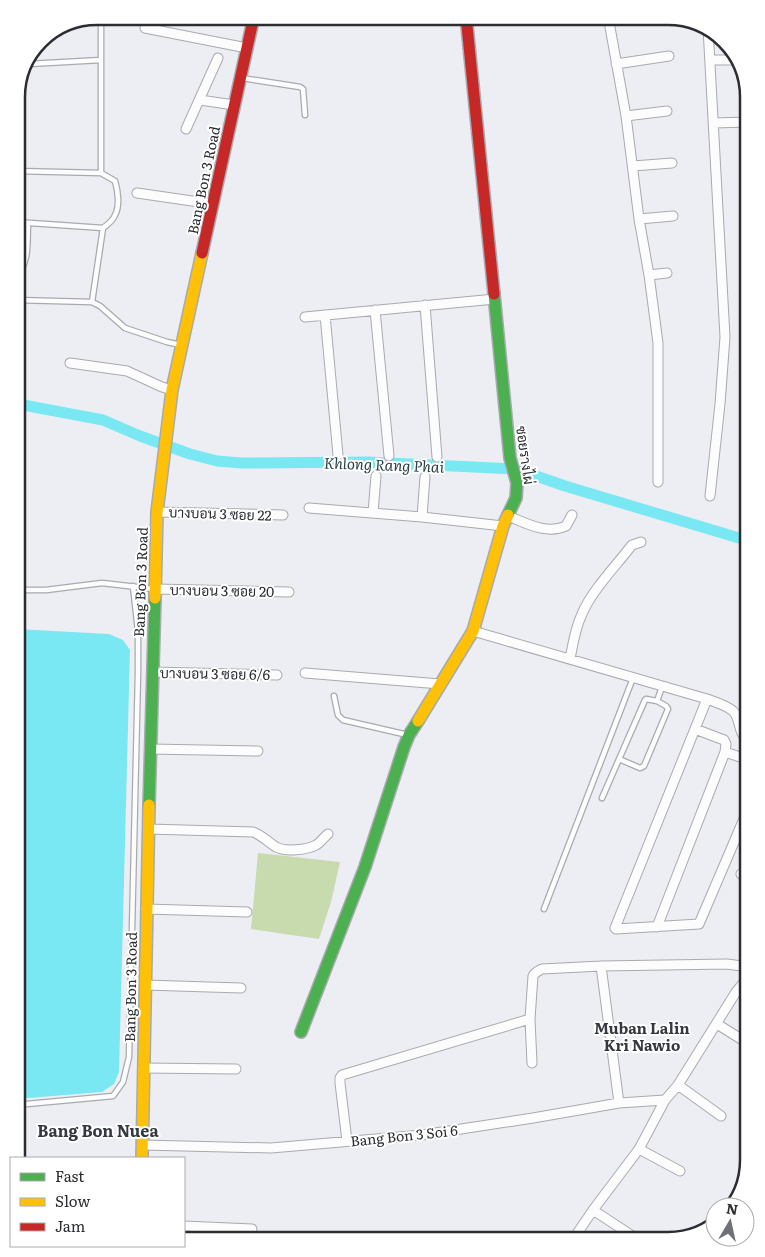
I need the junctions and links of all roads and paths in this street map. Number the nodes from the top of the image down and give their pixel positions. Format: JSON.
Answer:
{"nodes":[{"id":1,"x":101,"y":25,"type":"edge"},
{"id":2,"x":252,"y":25,"type":"edge"},
{"id":3,"x":467,"y":25,"type":"edge"},
{"id":4,"x":610,"y":25,"type":"edge"},
{"id":5,"x":145,"y":28,"type":"dead end"},
{"id":6,"x":709,"y":37,"type":"edge"},
{"id":7,"x":247,"y":48,"type":"junction"},
{"id":8,"x":669,"y":56,"type":"dead end"},
{"id":9,"x":218,"y":58,"type":"dead end"},
{"id":10,"x":101,"y":60,"type":"junction"},
{"id":11,"x":710,"y":60,"type":"junction"},
{"id":12,"x":730,"y":60,"type":"edge"},
{"id":13,"x":33,"y":64,"type":"edge"},
{"id":14,"x":616,"y":64,"type":"junction"},
{"id":15,"x":240,"y":78,"type":"junction"},
{"id":16,"x":200,"y":100,"type":"junction"},
{"id":17,"x":234,"y":105,"type":"junction"},
{"id":18,"x":666,"y":111,"type":"dead end"},
{"id":19,"x":305,"y":115,"type":"dead end"},
{"id":20,"x":626,"y":116,"type":"junction"},
{"id":21,"x":713,"y":122,"type":"junction"},
{"id":22,"x":740,"y":122,"type":"edge"},
{"id":23,"x":186,"y":129,"type":"dead end"},
{"id":24,"x":672,"y":163,"type":"dead end"},
{"id":25,"x":633,"y":166,"type":"junction"},
{"id":26,"x":25,"y":171,"type":"edge"},
{"id":27,"x":100,"y":172,"type":"junction"},
{"id":28,"x":137,"y":193,"type":"dead end"},
{"id":29,"x":213,"y":204,"type":"junction"},
{"id":30,"x":674,"y":216,"type":"dead end"},
{"id":31,"x":639,"y":219,"type":"junction"},
{"id":32,"x":25,"y":223,"type":"edge"},
{"id":33,"x":28,"y":223,"type":"junction"},
{"id":34,"x":104,"y":228,"type":"junction"},
{"id":35,"x":25,"y":261,"type":"edge"},
{"id":36,"x":667,"y":273,"type":"dead end"},
{"id":37,"x":649,"y":275,"type":"junction"},
{"id":38,"x":494,"y":299,"type":"junction"},
{"id":39,"x":25,"y":300,"type":"edge"},
{"id":40,"x":92,"y":302,"type":"junction"},
{"id":41,"x":425,"y":305,"type":"junction"},
{"id":42,"x":374,"y":310,"type":"junction"},
{"id":43,"x":326,"y":315,"type":"junction"},
{"id":44,"x":305,"y":317,"type":"dead end"},
{"id":45,"x":182,"y":345,"type":"junction"},
{"id":46,"x":70,"y":363,"type":"dead end"},
{"id":47,"x":172,"y":390,"type":"junction"},
{"id":48,"x":338,"y":455,"type":"dead end"},
{"id":49,"x":389,"y":456,"type":"dead end"},
{"id":50,"x":438,"y":457,"type":"dead end"},
{"id":51,"x":376,"y":476,"type":"dead end"},
{"id":52,"x":425,"y":477,"type":"dead end"},
{"id":53,"x":658,"y":482,"type":"dead end"},
{"id":54,"x":710,"y":496,"type":"dead end"},
{"id":55,"x":309,"y":508,"type":"dead end"},
{"id":56,"x":157,"y":512,"type":"junction"},
{"id":57,"x":373,"y":513,"type":"junction"},
{"id":58,"x":283,"y":515,"type":"dead end"},
{"id":59,"x":572,"y":515,"type":"dead end"},
{"id":60,"x":422,"y":517,"type":"junction"},
{"id":61,"x":506,"y":521,"type":"junction"},
{"id":62,"x":641,"y":542,"type":"dead end"},
{"id":63,"x":132,"y":586,"type":"junction"},
{"id":64,"x":155,"y":589,"type":"junction"},
{"id":65,"x":25,"y":590,"type":"edge"},
{"id":66,"x":289,"y":592,"type":"dead end"},
{"id":67,"x":473,"y":631,"type":"junction"},
{"id":68,"x":570,"y":659,"type":"junction"},
{"id":69,"x":153,"y":672,"type":"junction"},
{"id":70,"x":305,"y":673,"type":"dead end"},
{"id":71,"x":277,"y":675,"type":"dead end"},
{"id":72,"x":633,"y":678,"type":"junction"},
{"id":73,"x":440,"y":684,"type":"junction"},
{"id":74,"x":662,"y":687,"type":"junction"},
{"id":75,"x":334,"y":696,"type":"dead end"},
{"id":76,"x":707,"y":699,"type":"junction"},
{"id":77,"x":656,"y":701,"type":"junction"},
{"id":78,"x":695,"y":729,"type":"junction"},
{"id":79,"x":740,"y":730,"type":"edge"},
{"id":80,"x":409,"y":735,"type":"junction"},
{"id":81,"x":150,"y":749,"type":"junction"},
{"id":82,"x":258,"y":751,"type":"dead end"},
{"id":83,"x":725,"y":752,"type":"junction"},
{"id":84,"x":740,"y":757,"type":"edge"},
{"id":85,"x":619,"y":759,"type":"junction"},
{"id":86,"x":602,"y":798,"type":"dead end"},
{"id":87,"x":148,"y":829,"type":"junction"},
{"id":88,"x":740,"y":829,"type":"edge"},
{"id":89,"x":328,"y":834,"type":"dead end"},
{"id":90,"x":146,"y":909,"type":"junction"},
{"id":91,"x":544,"y":909,"type":"dead end"},
{"id":92,"x":247,"y":912,"type":"dead end"},
{"id":93,"x":657,"y":927,"type":"junction"},
{"id":94,"x":601,"y":966,"type":"junction"},
{"id":95,"x":740,"y":966,"type":"edge"},
{"id":96,"x":145,"y":985,"type":"junction"},
{"id":97,"x":740,"y":987,"type":"edge"},
{"id":98,"x":241,"y":988,"type":"dead end"},
{"id":99,"x":530,"y":1019,"type":"junction"},
{"id":100,"x":717,"y":1024,"type":"junction"},
{"id":101,"x":301,"y":1032,"type":"dead end"},
{"id":102,"x":740,"y":1038,"type":"edge"},
{"id":103,"x":532,"y":1064,"type":"dead end"},
{"id":104,"x":143,"y":1068,"type":"junction"},
{"id":105,"x":236,"y":1069,"type":"dead end"},
{"id":106,"x":678,"y":1085,"type":"junction"},
{"id":107,"x":665,"y":1100,"type":"junction"},
{"id":108,"x":619,"y":1103,"type":"junction"},
{"id":109,"x":25,"y":1104,"type":"edge"},
{"id":110,"x":722,"y":1116,"type":"dead end"},
{"id":111,"x":347,"y":1141,"type":"junction"},
{"id":112,"x":142,"y":1145,"type":"junction"},
{"id":113,"x":639,"y":1149,"type":"junction"},
{"id":114,"x":142,"y":1157,"type":"edge"},
{"id":115,"x":680,"y":1171,"type":"dead end"},
{"id":116,"x":592,"y":1210,"type":"junction"},
{"id":117,"x":185,"y":1226,"type":"edge"},
{"id":118,"x":252,"y":1229,"type":"dead end"},
{"id":119,"x":578,"y":1232,"type":"edge"},
{"id":120,"x":626,"y":1232,"type":"edge"}],
"edges":[{"from":1,"to":10,"type":"lane"},
{"from":2,"to":7,"type":"main road","name":"Bang Bon 3 Road"},
{"from":3,"to":38,"type":"main road","name":"ซอยรางไผ่"},
{"from":4,"to":14,"type":"street"},
{"from":5,"to":7,"type":"street"},
{"from":6,"to":11,"type":"street"},
{"from":7,"to":15,"type":"main road","name":"Bang Bon 3 Road"},
{"from":8,"to":14,"type":"street"},
{"from":9,"to":16,"type":"street"},
{"from":10,"to":13,"type":"lane"},
{"from":10,"to":27,"type":"lane"},
{"from":11,"to":12,"type":"street"},
{"from":11,"to":21,"type":"street"},
{"from":14,"to":20,"type":"street"},
{"from":15,"to":17,"type":"main road","name":"Bang Bon 3 Road"},
{"from":15,"to":19,"type":"lane"},
{"from":16,"to":17,"type":"street"},
{"from":16,"to":23,"type":"street"},
{"from":17,"to":29,"type":"main road","name":"Bang Bon 3 Road"},
{"from":18,"to":20,"type":"street"},
{"from":20,"to":25,"type":"street"},
{"from":21,"to":22,"type":"street"},
{"from":21,"to":54,"type":"street"},
{"from":24,"to":25,"type":"street"},
{"from":25,"to":31,"type":"street"},
{"from":26,"to":27,"type":"lane"},
{"from":27,"to":34,"type":"lane"},
{"from":28,"to":29,"type":"street"},
{"from":29,"to":45,"type":"main road","name":"Bang Bon 3 Road"},
{"from":30,"to":31,"type":"street"},
{"from":31,"to":37,"type":"street"},
{"from":32,"to":33,"type":"lane"},
{"from":33,"to":34,"type":"lane"},
{"from":33,"to":35,"type":"lane"},
{"from":34,"to":40,"type":"lane"},
{"from":36,"to":37,"type":"street"},
{"from":37,"to":53,"type":"street"},
{"from":38,"to":41,"type":"street"},
{"from":38,"to":61,"type":"main road","name":"ซอยรางไผ่"},
{"from":39,"to":40,"type":"lane"},
{"from":40,"to":45,"type":"lane"},
{"from":41,"to":42,"type":"street"},
{"from":41,"to":50,"type":"street"},
{"from":42,"to":43,"type":"street"},
{"from":42,"to":49,"type":"street"},
{"from":43,"to":44,"type":"street"},
{"from":43,"to":48,"type":"street"},
{"from":45,"to":47,"type":"main road","name":"Bang Bon 3 Road"},
{"from":46,"to":47,"type":"street"},
{"from":47,"to":56,"type":"main road","name":"Bang Bon 3 Road"},
{"from":51,"to":57,"type":"street"},
{"from":52,"to":60,"type":"street"},
{"from":55,"to":57,"type":"street"},
{"from":56,"to":58,"type":"street","name":"บางบอน 3 ซอย 22"},
{"from":56,"to":64,"type":"main road","name":"Bang Bon 3 Road"},
{"from":57,"to":60,"type":"street"},
{"from":59,"to":61,"type":"street"},
{"from":60,"to":61,"type":"street"},
{"from":61,"to":67,"type":"main road","name":"ซอยรางไผ่"},
{"from":62,"to":68,"type":"street"},
{"from":63,"to":64,"type":"lane"},
{"from":63,"to":65,"type":"lane"},
{"from":63,"to":109,"type":"lane"},
{"from":64,"to":66,"type":"street","name":"บางบอน 3 ซอย 20"},
{"from":64,"to":69,"type":"main road","name":"Bang Bon 3 Road"},
{"from":67,"to":68,"type":"street"},
{"from":67,"to":73,"type":"main road","name":"ซอยรางไผ่"},
{"from":68,"to":72,"type":"street"},
{"from":69,"to":71,"type":"street","name":"บางบอน 3 ซอย 6/6"},
{"from":69,"to":81,"type":"main road","name":"Bang Bon 3 Road"},
{"from":70,"to":73,"type":"street"},
{"from":72,"to":74,"type":"street"},
{"from":72,"to":91,"type":"lane"},
{"from":73,"to":80,"type":"main road","name":"ซอยรางไผ่"},
{"from":74,"to":76,"type":"street"},
{"from":74,"to":77,"type":"lane"},
{"from":75,"to":80,"type":"lane"},
{"from":76,"to":78,"type":"street"},
{"from":76,"to":79,"type":"street"},
{"from":77,"to":85,"type":"lane"},
{"from":77,"to":85,"type":"lane"},
{"from":78,"to":83,"type":"street"},
{"from":78,"to":93,"type":"street"},
{"from":80,"to":101,"type":"main road","name":"ซอยรางไผ่"},
{"from":81,"to":82,"type":"street"},
{"from":81,"to":87,"type":"main road","name":"Bang Bon 3 Road"},
{"from":83,"to":84,"type":"street"},
{"from":83,"to":93,"type":"street"},
{"from":85,"to":86,"type":"lane"},
{"from":87,"to":89,"type":"street"},
{"from":87,"to":90,"type":"main road","name":"Bang Bon 3 Road"},
{"from":88,"to":93,"type":"street"},
{"from":90,"to":92,"type":"street"},
{"from":90,"to":96,"type":"main road","name":"Bang Bon 3 Road"},
{"from":94,"to":95,"type":"street"},
{"from":94,"to":99,"type":"street"},
{"from":94,"to":108,"type":"street"},
{"from":96,"to":98,"type":"street"},
{"from":96,"to":104,"type":"main road","name":"Bang Bon 3 Road"},
{"from":97,"to":100,"type":"street"},
{"from":99,"to":103,"type":"street"},
{"from":99,"to":111,"type":"street"},
{"from":100,"to":102,"type":"street"},
{"from":100,"to":106,"type":"street"},
{"from":104,"to":105,"type":"street"},
{"from":104,"to":112,"type":"main road","name":"Bang Bon 3 Road"},
{"from":106,"to":107,"type":"street"},
{"from":106,"to":110,"type":"street"},
{"from":107,"to":108,"type":"street","name":"Bang Bon 3 Soi 6"},
{"from":107,"to":113,"type":"street"},
{"from":108,"to":111,"type":"street","name":"Bang Bon 3 Soi 6"},
{"from":111,"to":112,"type":"street","name":"Bang Bon 3 Soi 6"},
{"from":112,"to":114,"type":"main road","name":"Bang Bon 3 Road"},
{"from":113,"to":115,"type":"street"},
{"from":113,"to":116,"type":"street"},
{"from":116,"to":119,"type":"street"},
{"from":116,"to":120,"type":"street"},
{"from":117,"to":118,"type":"street"}]}
